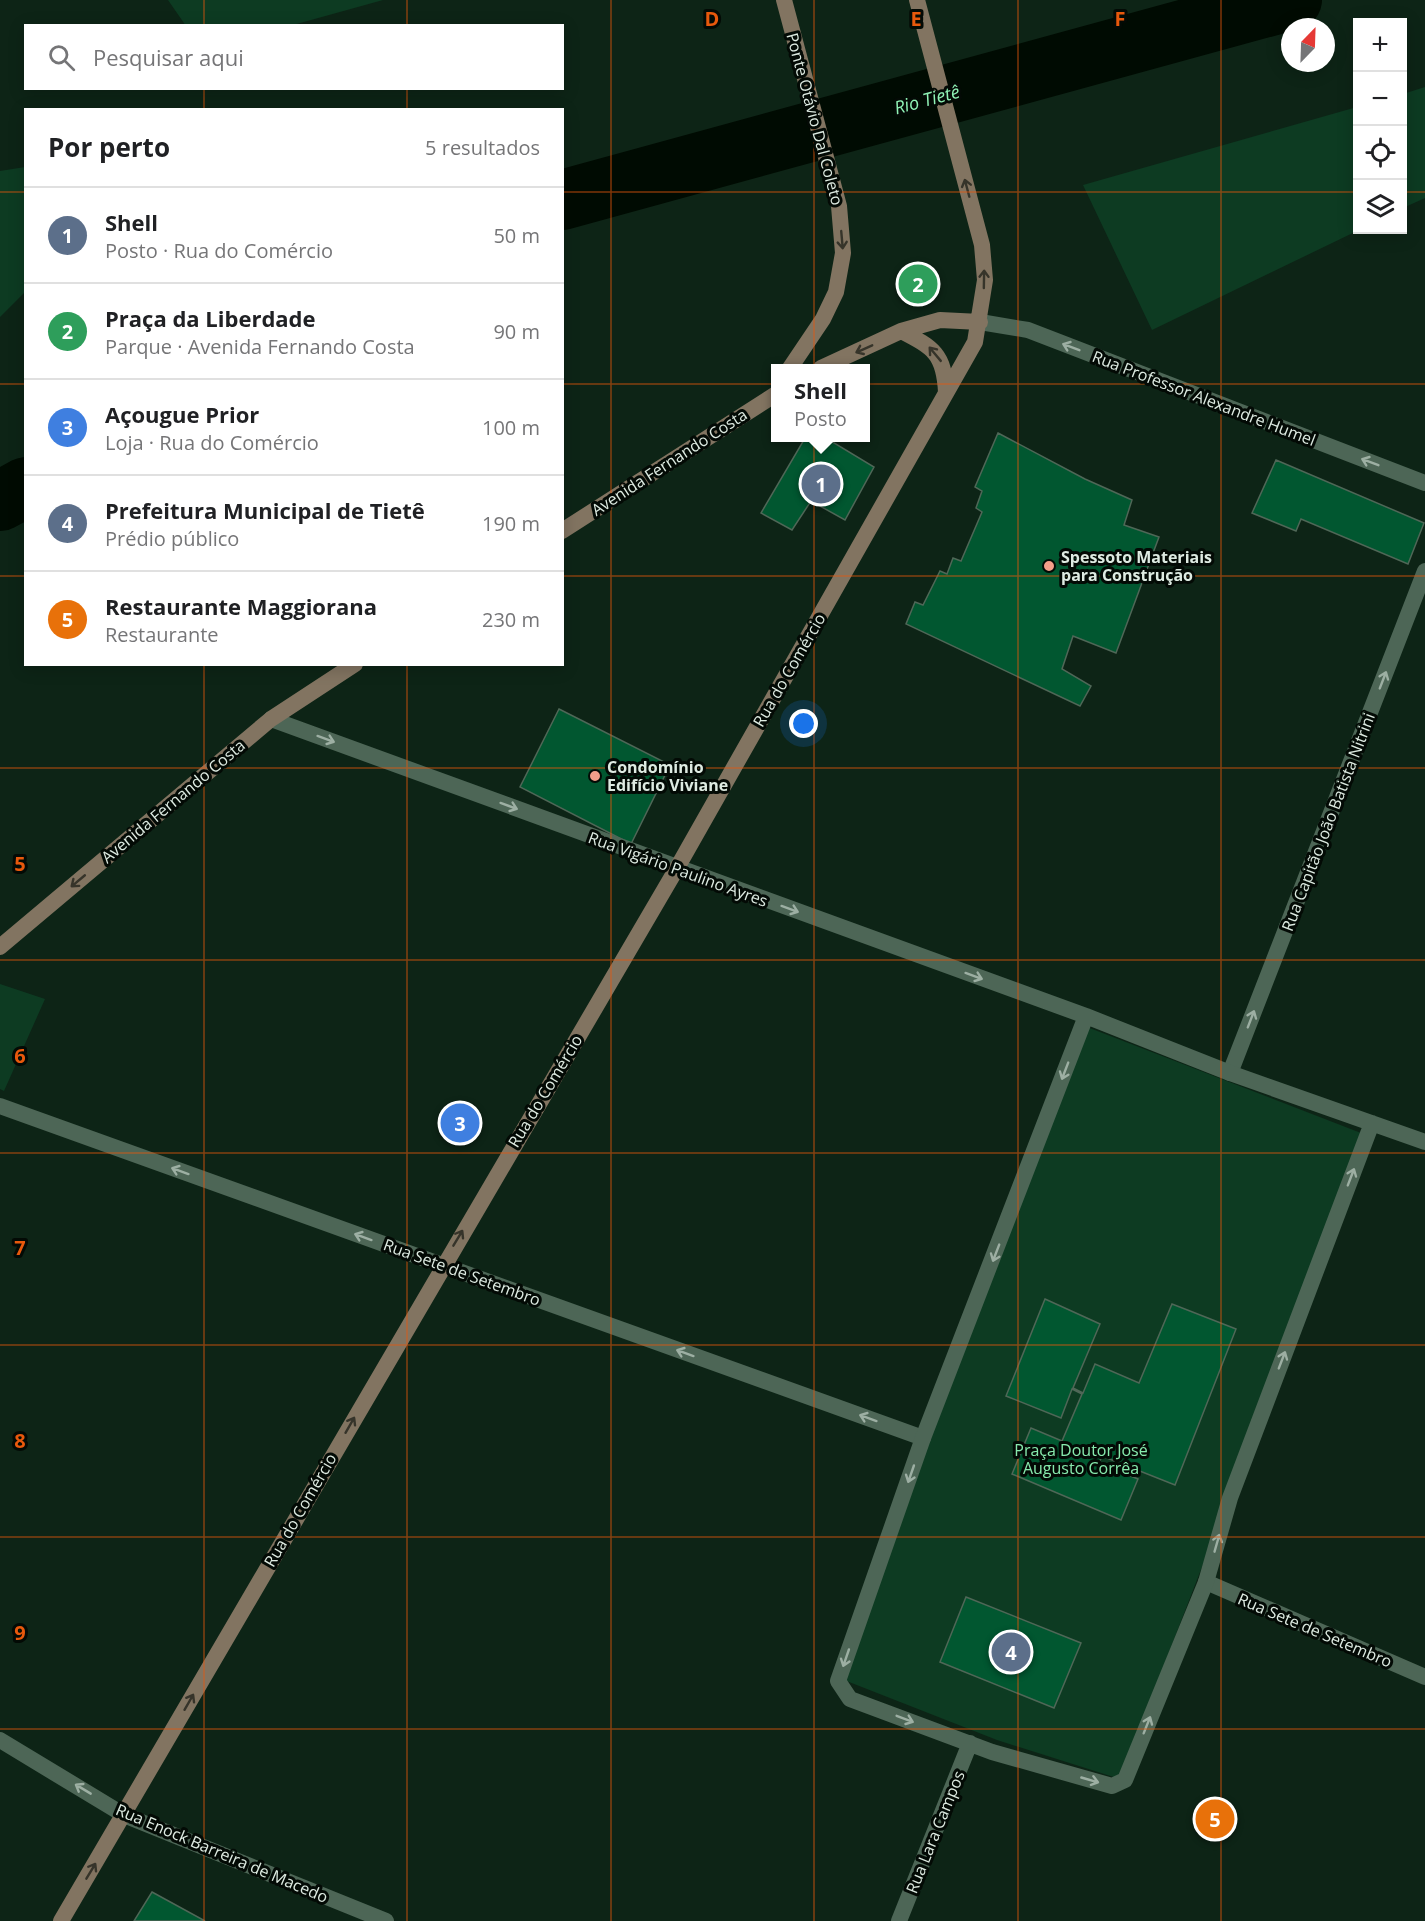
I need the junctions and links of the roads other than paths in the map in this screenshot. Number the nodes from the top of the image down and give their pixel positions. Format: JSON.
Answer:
{"nodes":[{"id":1,"x":783,"y":0,"type":"edge"},
{"id":2,"x":917,"y":0,"type":"edge"},
{"id":3,"x":980,"y":322,"type":"junction"},
{"id":4,"x":901,"y":332,"type":"junction"},
{"id":5,"x":793,"y":364,"type":"edge"},
{"id":6,"x":833,"y":364,"type":"edge"},
{"id":7,"x":946,"y":392,"type":"junction"},
{"id":8,"x":771,"y":397,"type":"edge"},
{"id":9,"x":1425,"y":483,"type":"edge"},
{"id":10,"x":564,"y":530,"type":"edge"},
{"id":11,"x":1425,"y":571,"type":"edge"},
{"id":12,"x":352,"y":666,"type":"edge"},
{"id":13,"x":271,"y":718,"type":"junction"},
{"id":14,"x":677,"y":868,"type":"junction"},
{"id":15,"x":0,"y":947,"type":"edge"},
{"id":16,"x":1086,"y":1016,"type":"junction"},
{"id":17,"x":1230,"y":1073,"type":"junction"},
{"id":18,"x":0,"y":1106,"type":"edge"},
{"id":19,"x":1372,"y":1123,"type":"junction"},
{"id":20,"x":1425,"y":1142,"type":"edge"},
{"id":21,"x":442,"y":1265,"type":"junction"},
{"id":22,"x":923,"y":1438,"type":"junction"},
{"id":23,"x":1206,"y":1582,"type":"junction"},
{"id":24,"x":1425,"y":1677,"type":"edge"},
{"id":25,"x":0,"y":1740,"type":"edge"},
{"id":26,"x":970,"y":1743,"type":"junction"},
{"id":27,"x":124,"y":1815,"type":"junction"},
{"id":28,"x":61,"y":1921,"type":"edge"},
{"id":29,"x":386,"y":1921,"type":"edge"},
{"id":30,"x":899,"y":1921,"type":"edge"}],
"edges":[{"from":1,"to":5,"type":"main road","name":"Ponte Otávio Dal Coleto","one_way":true},
{"from":3,"to":2,"type":"main road","name":"Rua do Comércio","one_way":true},
{"from":3,"to":4,"type":"main road"},
{"from":3,"to":7,"type":"main road","name":"Rua do Comércio"},
{"from":9,"to":3,"type":"street","name":"Rua Professor Alexandre Humel","one_way":true},
{"from":4,"to":6,"type":"main road","one_way":true},
{"from":7,"to":4,"type":"main road","one_way":true},
{"from":7,"to":14,"type":"main road","name":"Rua do Comércio"},
{"from":8,"to":10,"type":"main road","name":"Avenida Fernando Costa"},
{"from":17,"to":11,"type":"street","name":"Rua Capitão João Batista Nitrini","one_way":true},
{"from":12,"to":13,"type":"main road","name":"Avenida Fernando Costa"},
{"from":13,"to":14,"type":"street","name":"Rua Vigário Paulino Ayres","one_way":true},
{"from":13,"to":15,"type":"main road","name":"Avenida Fernando Costa","one_way":true},
{"from":14,"to":16,"type":"street","name":"Rua Vigário Paulino Ayres","one_way":true},
{"from":21,"to":14,"type":"main road","name":"Rua do Comércio","one_way":true},
{"from":16,"to":17,"type":"street"},
{"from":16,"to":22,"type":"street","one_way":true},
{"from":17,"to":19,"type":"street"},
{"from":21,"to":18,"type":"street","name":"Rua Sete de Setembro","one_way":true},
{"from":19,"to":20,"type":"street"},
{"from":23,"to":19,"type":"street","one_way":true},
{"from":22,"to":21,"type":"street","name":"Rua Sete de Setembro","one_way":true},
{"from":27,"to":21,"type":"main road","name":"Rua do Comércio","one_way":true},
{"from":22,"to":26,"type":"street","one_way":true},
{"from":23,"to":24,"type":"street","name":"Rua Sete de Setembro"},
{"from":26,"to":23,"type":"street","one_way":true},
{"from":27,"to":25,"type":"street","name":"Rua Enock Barreira de Macedo","one_way":true},
{"from":26,"to":30,"type":"street","name":"Rua Lara Campos"},
{"from":28,"to":27,"type":"main road","name":"Rua do Comércio","one_way":true},
{"from":27,"to":29,"type":"street","name":"Rua Enock Barreira de Macedo"}]}
